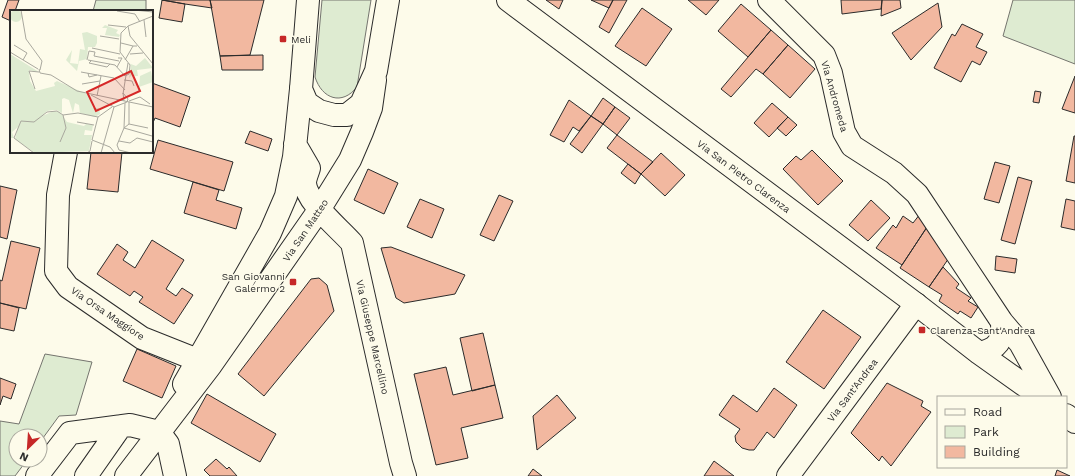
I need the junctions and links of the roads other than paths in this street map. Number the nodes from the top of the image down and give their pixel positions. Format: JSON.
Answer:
{"nodes":[{"id":1,"x":308,"y":0,"type":"edge"},
{"id":2,"x":388,"y":0,"type":"edge"},
{"id":3,"x":508,"y":0,"type":"edge"},
{"id":4,"x":769,"y":0,"type":"edge"},
{"id":5,"x":376,"y":71,"type":"junction"},
{"id":6,"x":301,"y":89,"type":"junction"},
{"id":7,"x":295,"y":144,"type":"junction"},
{"id":8,"x":66,"y":153,"type":"edge"},
{"id":9,"x":319,"y":210,"type":"junction"},
{"id":10,"x":247,"y":272,"type":"junction"},
{"id":11,"x":916,"y":304,"type":"junction"},
{"id":12,"x":1002,"y":322,"type":"junction"},
{"id":13,"x":979,"y":353,"type":"junction"},
{"id":14,"x":204,"y":362,"type":"junction"},
{"id":15,"x":1040,"y":396,"type":"edge"},
{"id":16,"x":1049,"y":396,"type":"edge"},
{"id":17,"x":1067,"y":416,"type":"edge"},
{"id":18,"x":1075,"y":422,"type":"edge"},
{"id":19,"x":122,"y":426,"type":"junction"},
{"id":20,"x":159,"y":432,"type":"junction"},
{"id":21,"x":37,"y":476,"type":"edge"},
{"id":22,"x":86,"y":476,"type":"edge"},
{"id":23,"x":126,"y":476,"type":"edge"},
{"id":24,"x":175,"y":476,"type":"edge"},
{"id":25,"x":405,"y":476,"type":"edge"},
{"id":26,"x":788,"y":476,"type":"edge"}],
"edges":[{"from":1,"to":6,"type":"street","name":"Via San Matteo"},
{"from":2,"to":5,"type":"street","name":"Via San Matteo"},
{"from":3,"to":11,"type":"street","name":"Via San Pietro Clarenza"},
{"from":4,"to":12,"type":"street","name":"Via Andromeda"},
{"from":5,"to":6,"type":"street"},
{"from":5,"to":9,"type":"street","name":"Via San Matteo"},
{"from":6,"to":7,"type":"street","name":"Via San Matteo"},
{"from":7,"to":9,"type":"street","name":"Via Giuseppe Marcellino"},
{"from":7,"to":10,"type":"street","name":"Via San Matteo"},
{"from":8,"to":14,"type":"street","name":"Via Orsa Maggiore"},
{"from":9,"to":10,"type":"street"},
{"from":9,"to":14,"type":"street","name":"Via San Matteo"},
{"from":9,"to":25,"type":"street","name":"Via Giuseppe Marcellino"},
{"from":10,"to":14,"type":"street","name":"Via San Matteo"},
{"from":11,"to":13,"type":"street","name":"Via San Pietro Clarenza"},
{"from":11,"to":26,"type":"street","name":"Via Sant'Andrea"},
{"from":12,"to":13,"type":"street"},
{"from":12,"to":16,"type":"street","name":"Via Andromeda"},
{"from":13,"to":15,"type":"street","name":"Via San Pietro Clarenza"},
{"from":14,"to":20,"type":"street","name":"Via San Matteo"},
{"from":17,"to":18,"type":"street"},
{"from":19,"to":20,"type":"street"},
{"from":19,"to":21,"type":"street"},
{"from":19,"to":22,"type":"street"},
{"from":20,"to":23,"type":"street","name":"Via San Matteo"},
{"from":20,"to":24,"type":"street"}]}
